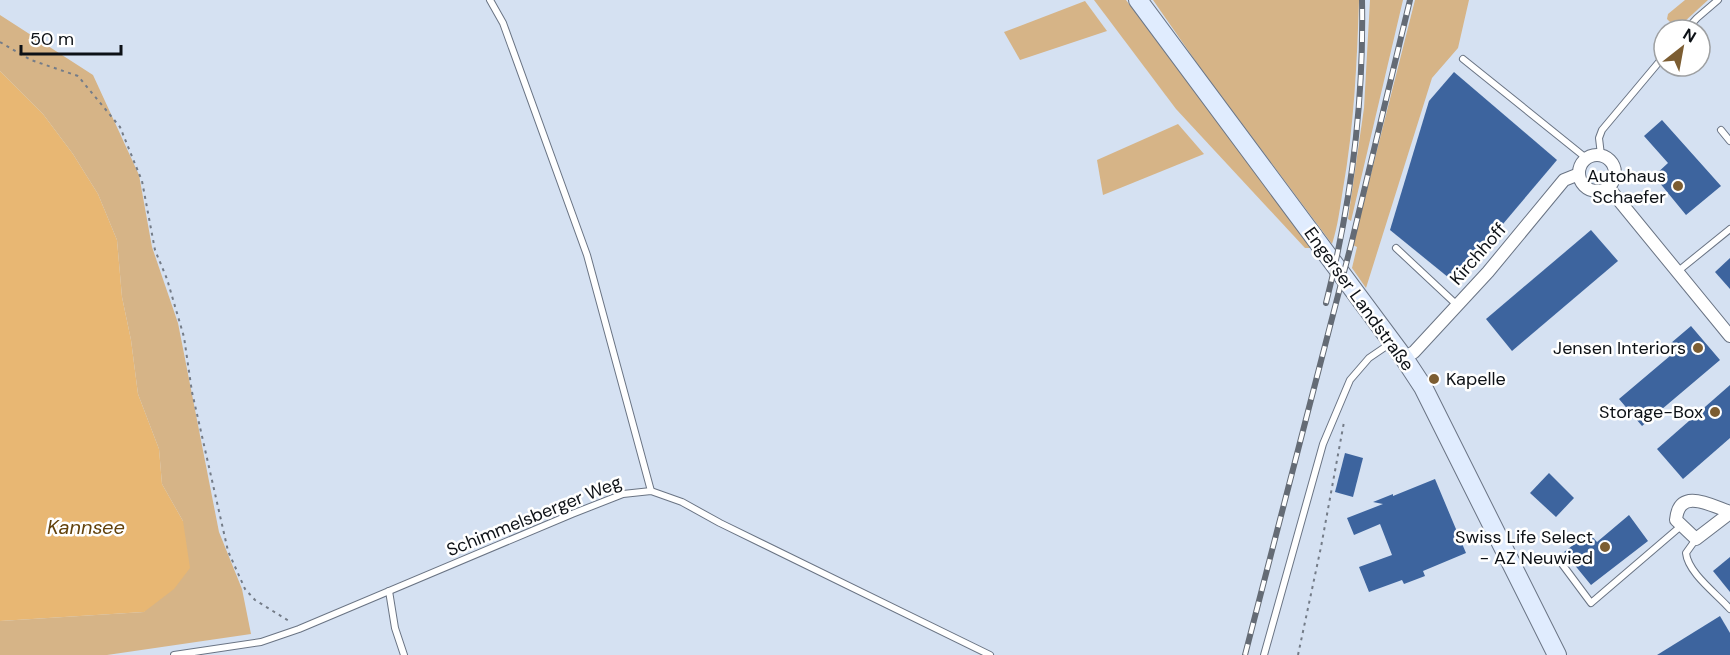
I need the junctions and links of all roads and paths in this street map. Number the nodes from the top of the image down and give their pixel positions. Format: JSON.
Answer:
{"nodes":[{"id":1,"x":490,"y":0,"type":"edge"},
{"id":2,"x":1138,"y":0,"type":"edge"},
{"id":3,"x":1718,"y":0,"type":"edge"},
{"id":4,"x":1697,"y":18,"type":"edge"},
{"id":5,"x":0,"y":42,"type":"edge"},
{"id":6,"x":1463,"y":60,"type":"dead end"},
{"id":7,"x":1652,"y":70,"type":"edge"},
{"id":8,"x":1721,"y":130,"type":"dead end"},
{"id":9,"x":1730,"y":141,"type":"edge"},
{"id":10,"x":1601,"y":155,"type":"junction"},
{"id":11,"x":1586,"y":158,"type":"junction"},
{"id":12,"x":1579,"y":174,"type":"junction"},
{"id":13,"x":1608,"y":187,"type":"junction"},
{"id":14,"x":1730,"y":229,"type":"edge"},
{"id":15,"x":1396,"y":248,"type":"dead end"},
{"id":16,"x":1676,"y":273,"type":"junction"},
{"id":17,"x":1457,"y":304,"type":"junction"},
{"id":18,"x":1730,"y":336,"type":"edge"},
{"id":19,"x":1392,"y":343,"type":"junction"},
{"id":20,"x":1404,"y":358,"type":"junction"},
{"id":21,"x":1344,"y":421,"type":"dead end"},
{"id":22,"x":651,"y":491,"type":"junction"},
{"id":23,"x":1730,"y":512,"type":"edge"},
{"id":24,"x":1681,"y":526,"type":"junction"},
{"id":25,"x":1696,"y":539,"type":"junction"},
{"id":26,"x":1562,"y":564,"type":"dead end"},
{"id":27,"x":389,"y":591,"type":"junction"},
{"id":28,"x":1730,"y":609,"type":"edge"},
{"id":29,"x":298,"y":629,"type":"junction"},
{"id":30,"x":174,"y":655,"type":"edge"},
{"id":31,"x":404,"y":655,"type":"edge"},
{"id":32,"x":990,"y":655,"type":"edge"},
{"id":33,"x":1264,"y":655,"type":"edge"},
{"id":34,"x":1298,"y":655,"type":"edge"},
{"id":35,"x":1557,"y":655,"type":"edge"}],
"edges":[{"from":1,"to":22,"type":"lane"},
{"from":2,"to":19,"type":"main road","name":"Engerser Landstraße"},
{"from":3,"to":4,"type":"lane"},
{"from":5,"to":29,"type":"path"},
{"from":6,"to":11,"type":"lane"},
{"from":7,"to":10,"type":"lane"},
{"from":8,"to":9,"type":"lane"},
{"from":10,"to":11,"type":"street"},
{"from":10,"to":13,"type":"street"},
{"from":11,"to":12,"type":"street"},
{"from":12,"to":13,"type":"street"},
{"from":12,"to":17,"type":"street","name":"Kirchhoff"},
{"from":13,"to":16,"type":"street"},
{"from":14,"to":16,"type":"lane"},
{"from":15,"to":17,"type":"lane"},
{"from":16,"to":18,"type":"street"},
{"from":17,"to":20,"type":"street","name":"Kirchhoff"},
{"from":19,"to":20,"type":"main road","name":"Engerser Landstraße"},
{"from":19,"to":33,"type":"lane"},
{"from":20,"to":35,"type":"main road","name":"Engerser Landstraße"},
{"from":21,"to":34,"type":"path"},
{"from":22,"to":27,"type":"lane","name":"Schimmelsberger Weg"},
{"from":22,"to":32,"type":"lane","name":"Schimmelsberger Weg"},
{"from":23,"to":24,"type":"street"},
{"from":23,"to":25,"type":"street"},
{"from":24,"to":25,"type":"street"},
{"from":24,"to":26,"type":"lane"},
{"from":25,"to":28,"type":"lane"},
{"from":27,"to":29,"type":"lane","name":"Schimmelsberger Weg"},
{"from":27,"to":31,"type":"lane"},
{"from":29,"to":30,"type":"lane","name":"Schimmelsberger Weg"}]}
